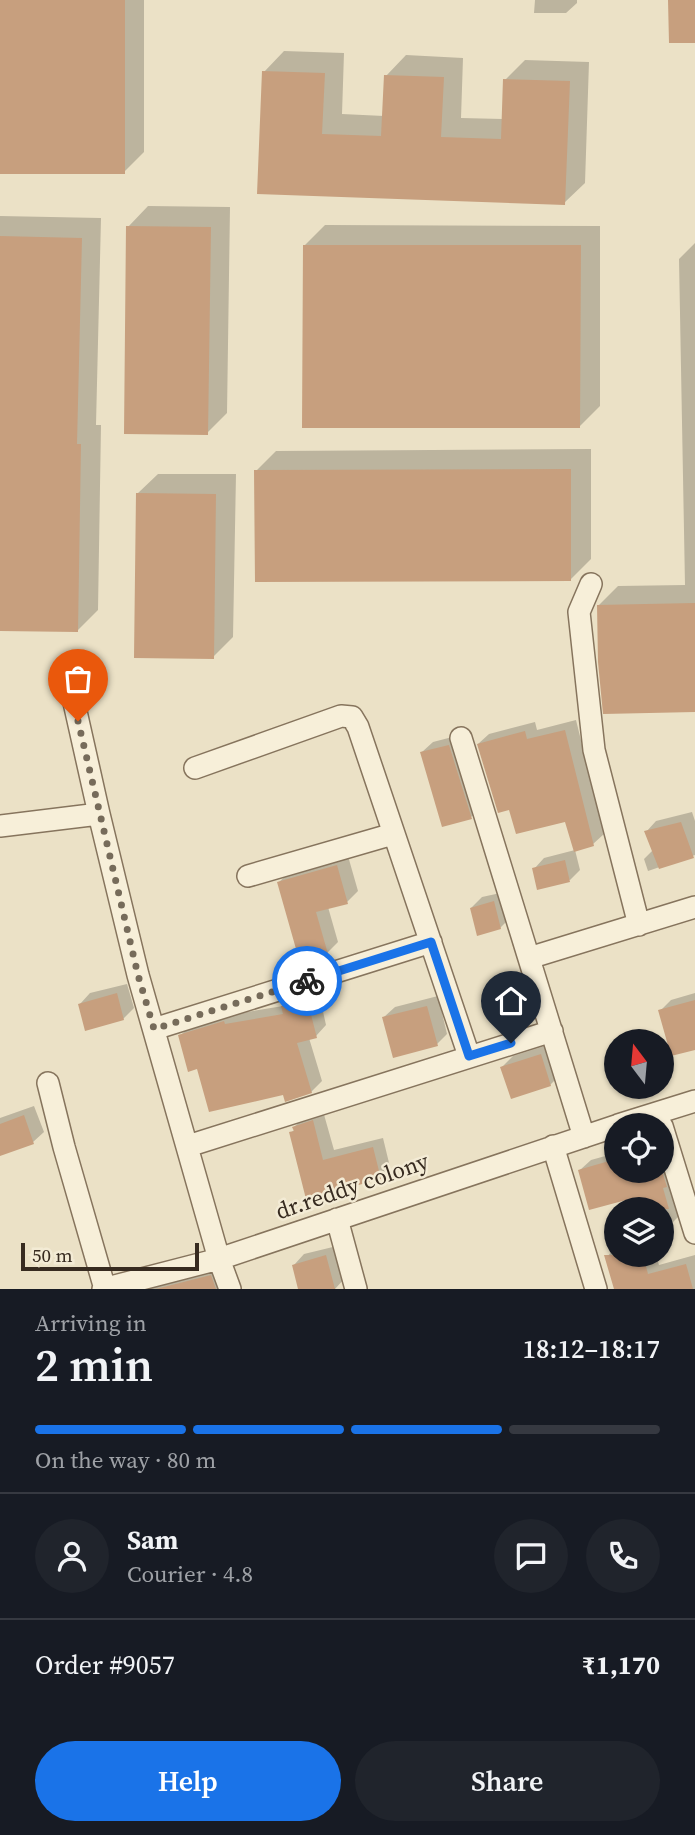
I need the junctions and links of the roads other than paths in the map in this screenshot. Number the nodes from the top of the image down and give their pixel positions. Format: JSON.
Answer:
{"nodes":[{"id":1,"x":591,"y":584,"type":"dead end"},
{"id":2,"x":73,"y":698,"type":"dead end"},
{"id":3,"x":461,"y":738,"type":"dead end"},
{"id":4,"x":195,"y":768,"type":"dead end"},
{"id":5,"x":99,"y":814,"type":"junction"},
{"id":6,"x":0,"y":826,"type":"edge"},
{"id":7,"x":393,"y":834,"type":"junction"},
{"id":8,"x":248,"y":876,"type":"dead end"},
{"id":9,"x":695,"y":907,"type":"edge"},
{"id":10,"x":639,"y":925,"type":"junction"},
{"id":11,"x":431,"y":942,"type":"junction"},
{"id":12,"x":529,"y":958,"type":"junction"},
{"id":13,"x":154,"y":1029,"type":"junction"},
{"id":14,"x":552,"y":1031,"type":"junction"},
{"id":15,"x":469,"y":1056,"type":"junction"},
{"id":16,"x":48,"y":1083,"type":"dead end"},
{"id":17,"x":695,"y":1101,"type":"edge"},
{"id":18,"x":674,"y":1113,"type":"edge"},
{"id":19,"x":604,"y":1130,"type":"edge"},
{"id":20,"x":584,"y":1137,"type":"junction"},
{"id":21,"x":188,"y":1146,"type":"junction"},
{"id":22,"x":553,"y":1146,"type":"junction"},
{"id":23,"x":674,"y":1166,"type":"edge"},
{"id":24,"x":337,"y":1219,"type":"junction"},
{"id":25,"x":695,"y":1233,"type":"edge"},
{"id":26,"x":219,"y":1259,"type":"junction"},
{"id":27,"x":104,"y":1289,"type":"edge"},
{"id":28,"x":230,"y":1289,"type":"edge"},
{"id":29,"x":356,"y":1289,"type":"edge"},
{"id":30,"x":596,"y":1289,"type":"edge"}],
"edges":[{"from":1,"to":10,"type":"street"},
{"from":2,"to":5,"type":"street"},
{"from":3,"to":12,"type":"street"},
{"from":4,"to":7,"type":"street"},
{"from":5,"to":6,"type":"street"},
{"from":5,"to":13,"type":"street"},
{"from":7,"to":8,"type":"street"},
{"from":7,"to":11,"type":"street"},
{"from":9,"to":10,"type":"street"},
{"from":10,"to":12,"type":"street"},
{"from":11,"to":13,"type":"street"},
{"from":11,"to":15,"type":"street"},
{"from":12,"to":14,"type":"street"},
{"from":13,"to":21,"type":"street"},
{"from":14,"to":15,"type":"street"},
{"from":14,"to":20,"type":"street"},
{"from":15,"to":21,"type":"street"},
{"from":16,"to":27,"type":"street"},
{"from":17,"to":18,"type":"street","name":"dr.reddy colony"},
{"from":19,"to":20,"type":"street","name":"dr.reddy colony"},
{"from":20,"to":22,"type":"street","name":"dr.reddy colony"},
{"from":21,"to":26,"type":"street"},
{"from":22,"to":24,"type":"street","name":"dr.reddy colony"},
{"from":22,"to":30,"type":"street"},
{"from":23,"to":25,"type":"street"},
{"from":24,"to":26,"type":"street","name":"dr.reddy colony"},
{"from":24,"to":29,"type":"street"},
{"from":26,"to":27,"type":"street","name":"dr.reddy colony"},
{"from":26,"to":28,"type":"street"}]}
